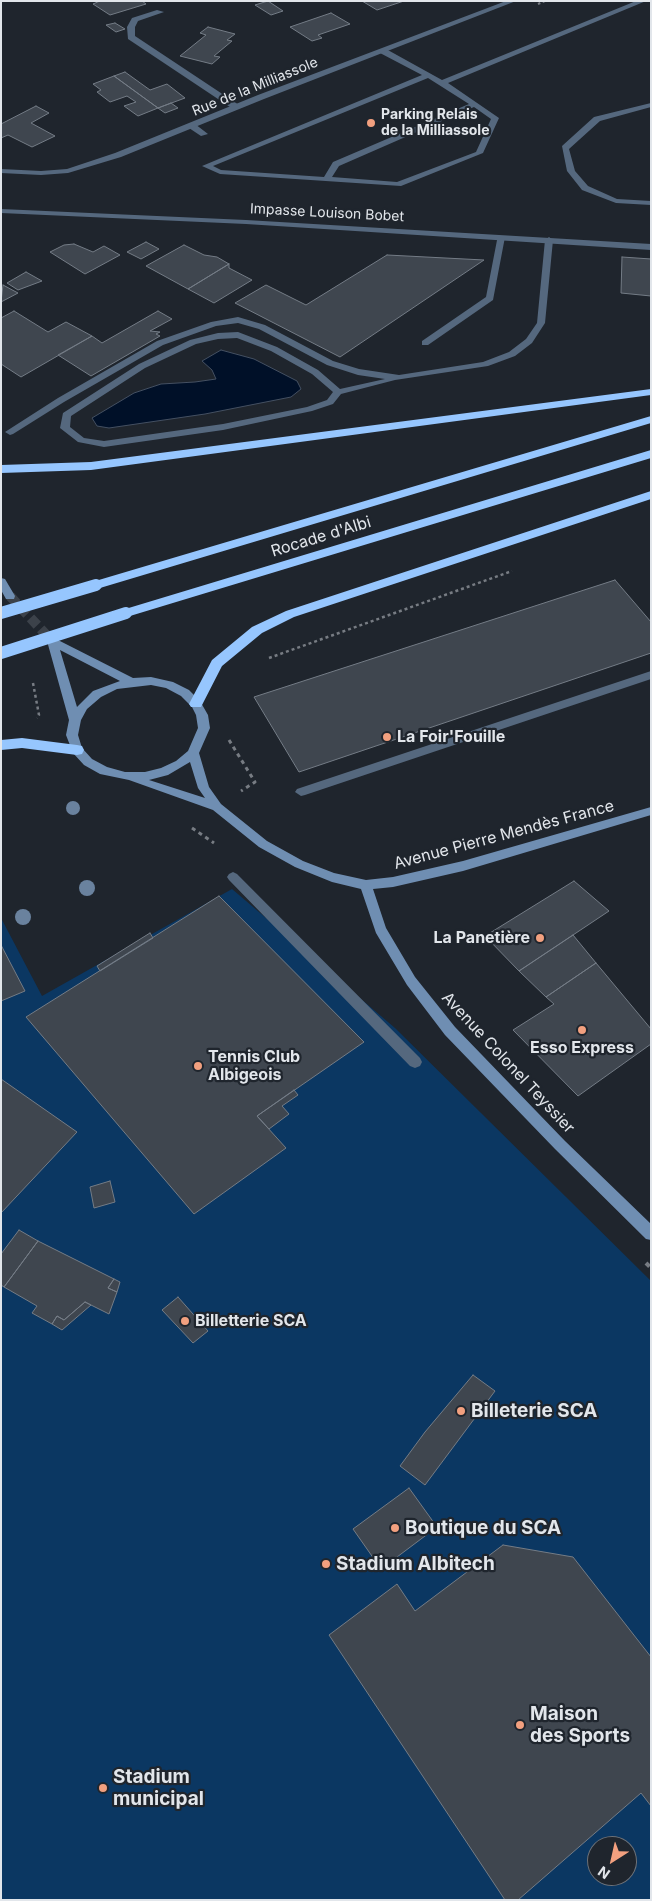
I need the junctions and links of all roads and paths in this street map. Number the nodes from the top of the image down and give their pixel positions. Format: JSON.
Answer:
{"nodes":[{"id":1,"x":513,"y":1,"type":"edge"},
{"id":2,"x":643,"y":1,"type":"edge"},
{"id":3,"x":160,"y":12,"type":"dead end"},
{"id":4,"x":383,"y":50,"type":"junction"},
{"id":5,"x":428,"y":75,"type":"junction"},
{"id":6,"x":442,"y":83,"type":"junction"},
{"id":7,"x":476,"y":104,"type":"junction"},
{"id":8,"x":651,"y":105,"type":"edge"},
{"id":9,"x":236,"y":108,"type":"junction"},
{"id":10,"x":192,"y":126,"type":"junction"},
{"id":11,"x":204,"y":134,"type":"dead end"},
{"id":12,"x":1,"y":171,"type":"edge"},
{"id":13,"x":327,"y":179,"type":"junction"},
{"id":14,"x":651,"y":204,"type":"edge"},
{"id":15,"x":1,"y":211,"type":"edge"},
{"id":16,"x":501,"y":237,"type":"junction"},
{"id":17,"x":549,"y":240,"type":"junction"},
{"id":18,"x":651,"y":247,"type":"edge"},
{"id":19,"x":425,"y":343,"type":"dead end"},
{"id":20,"x":399,"y":378,"type":"junction"},
{"id":21,"x":338,"y":392,"type":"junction"},
{"id":22,"x":651,"y":392,"type":"edge"},
{"id":23,"x":651,"y":418,"type":"edge"},
{"id":24,"x":10,"y":432,"type":"dead end"},
{"id":25,"x":651,"y":454,"type":"edge"},
{"id":26,"x":1,"y":469,"type":"edge"},
{"id":27,"x":651,"y":495,"type":"edge"},
{"id":28,"x":515,"y":570,"type":"dead end"},
{"id":29,"x":1,"y":582,"type":"edge"},
{"id":30,"x":1,"y":591,"type":"edge"},
{"id":31,"x":1,"y":613,"type":"edge"},
{"id":32,"x":1,"y":653,"type":"edge"},
{"id":33,"x":267,"y":658,"type":"dead end"},
{"id":34,"x":651,"y":675,"type":"edge"},
{"id":35,"x":32,"y":680,"type":"dead end"},
{"id":36,"x":132,"y":682,"type":"junction"},
{"id":37,"x":196,"y":704,"type":"junction"},
{"id":38,"x":74,"y":720,"type":"junction"},
{"id":39,"x":227,"y":736,"type":"dead end"},
{"id":40,"x":22,"y":743,"type":"junction"},
{"id":41,"x":1,"y":745,"type":"edge"},
{"id":42,"x":77,"y":750,"type":"junction"},
{"id":43,"x":193,"y":753,"type":"junction"},
{"id":44,"x":125,"y":776,"type":"junction"},
{"id":45,"x":301,"y":792,"type":"dead end"},
{"id":46,"x":217,"y":807,"type":"junction"},
{"id":47,"x":651,"y":811,"type":"edge"},
{"id":48,"x":191,"y":827,"type":"dead end"},
{"id":49,"x":216,"y":844,"type":"dead end"},
{"id":50,"x":234,"y":877,"type":"dead end"},
{"id":51,"x":366,"y":885,"type":"junction"},
{"id":52,"x":415,"y":1062,"type":"dead end"},
{"id":53,"x":651,"y":1234,"type":"edge"}],
"edges":[{"from":1,"to":4,"type":"street","name":"Rue de la Milliassole"},
{"from":2,"to":6,"type":"street"},
{"from":3,"to":9,"type":"street"},
{"from":4,"to":5,"type":"street"},
{"from":4,"to":9,"type":"street","name":"Rue de la Milliassole"},
{"from":5,"to":6,"type":"street"},
{"from":5,"to":13,"type":"street"},
{"from":6,"to":7,"type":"street"},
{"from":7,"to":13,"type":"street"},
{"from":7,"to":13,"type":"street"},
{"from":8,"to":14,"type":"street"},
{"from":9,"to":10,"type":"street","name":"Rue de la Milliassole"},
{"from":10,"to":11,"type":"street"},
{"from":10,"to":12,"type":"street","name":"Rue de la Milliassole"},
{"from":15,"to":16,"type":"street","name":"Impasse Louison Bobet"},
{"from":16,"to":17,"type":"street","name":"Impasse Louison Bobet"},
{"from":16,"to":19,"type":"street"},
{"from":17,"to":18,"type":"street","name":"Impasse Louison Bobet"},
{"from":17,"to":20,"type":"street"},
{"from":20,"to":21,"type":"street"},
{"from":20,"to":24,"type":"street"},
{"from":21,"to":21,"type":"street"},
{"from":22,"to":26,"type":"highway"},
{"from":23,"to":31,"type":"highway","name":"Rocade d'Albi","bridge":true},
{"from":25,"to":32,"type":"highway","name":"Rocade d'Albi","bridge":true},
{"from":27,"to":37,"type":"highway"},
{"from":28,"to":33,"type":"path"},
{"from":29,"to":30,"type":"main road"},
{"from":34,"to":45,"type":"street"},
{"from":35,"to":40,"type":"path"},
{"from":36,"to":37,"type":"main road"},
{"from":36,"to":38,"type":"main road"},
{"from":36,"to":38,"type":"main road"},
{"from":37,"to":43,"type":"main road"},
{"from":38,"to":42,"type":"main road"},
{"from":39,"to":46,"type":"path"},
{"from":40,"to":41,"type":"highway"},
{"from":40,"to":42,"type":"highway"},
{"from":42,"to":44,"type":"main road"},
{"from":43,"to":44,"type":"main road"},
{"from":43,"to":46,"type":"main road"},
{"from":44,"to":46,"type":"main road"},
{"from":46,"to":51,"type":"main road"},
{"from":47,"to":51,"type":"main road","name":"Avenue Pierre Mendès France"},
{"from":48,"to":49,"type":"path"},
{"from":50,"to":52,"type":"street"},
{"from":51,"to":53,"type":"main road","name":"Avenue Colonel Teyssier"}]}
